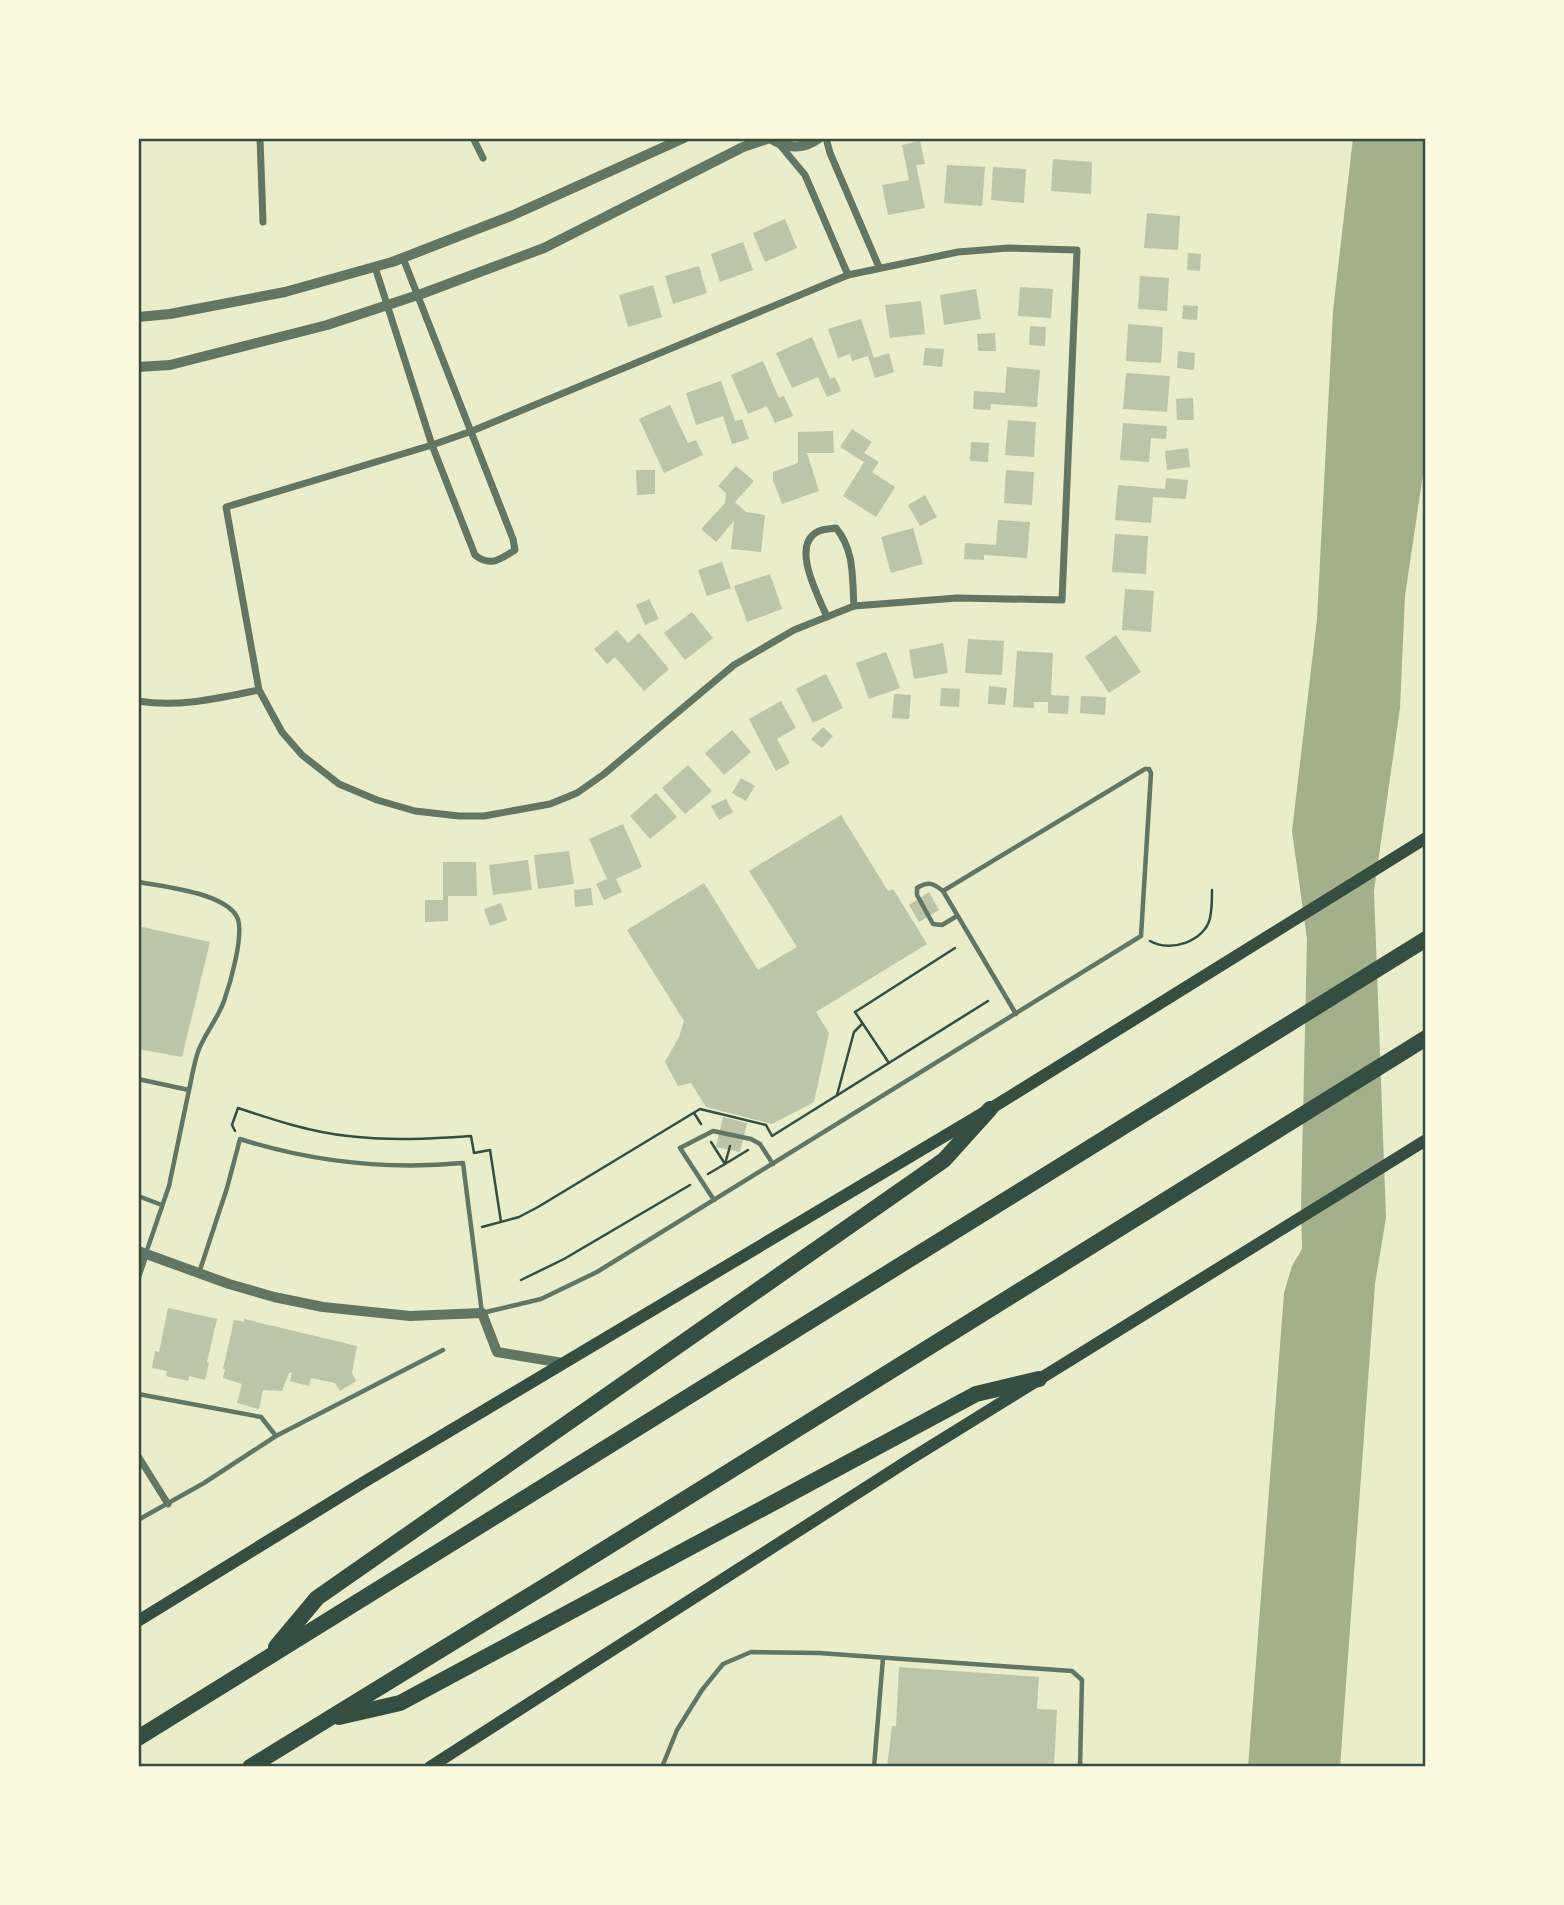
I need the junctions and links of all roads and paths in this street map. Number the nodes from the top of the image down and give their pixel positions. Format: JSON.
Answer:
{"nodes":[{"id":1,"x":260,"y":138,"type":"edge"},
{"id":2,"x":472,"y":138,"type":"edge"},
{"id":3,"x":684,"y":138,"type":"edge"},
{"id":4,"x":819,"y":138,"type":"edge"},
{"id":5,"x":826,"y":138,"type":"edge"},
{"id":6,"x":773,"y":140,"type":"edge"},
{"id":7,"x":483,"y":158,"type":"dead end"},
{"id":8,"x":263,"y":222,"type":"dead end"},
{"id":9,"x":403,"y":258,"type":"junction"},
{"id":10,"x":375,"y":267,"type":"junction"},
{"id":11,"x":879,"y":267,"type":"junction"},
{"id":12,"x":848,"y":275,"type":"junction"},
{"id":13,"x":418,"y":295,"type":"junction"},
{"id":14,"x":387,"y":305,"type":"junction"},
{"id":15,"x":138,"y":317,"type":"edge"},
{"id":16,"x":138,"y":366,"type":"edge"},
{"id":17,"x":472,"y":431,"type":"junction"},
{"id":18,"x":432,"y":445,"type":"junction"},
{"id":19,"x":853,"y":606,"type":"junction"},
{"id":20,"x":827,"y":617,"type":"junction"},
{"id":21,"x":259,"y":690,"type":"junction"},
{"id":22,"x":138,"y":701,"type":"edge"},
{"id":23,"x":1426,"y":838,"type":"edge"},
{"id":24,"x":138,"y":882,"type":"edge"},
{"id":25,"x":1212,"y":890,"type":"dead end"},
{"id":26,"x":943,"y":891,"type":"junction"},
{"id":27,"x":957,"y":916,"type":"junction"},
{"id":28,"x":1142,"y":936,"type":"junction"},
{"id":29,"x":1426,"y":939,"type":"edge"},
{"id":30,"x":955,"y":948,"type":"dead end"},
{"id":31,"x":988,"y":1001,"type":"dead end"},
{"id":32,"x":1016,"y":1014,"type":"junction"},
{"id":33,"x":862,"y":1024,"type":"junction"},
{"id":34,"x":1426,"y":1038,"type":"edge"},
{"id":35,"x":889,"y":1063,"type":"junction"},
{"id":36,"x":138,"y":1079,"type":"edge"},
{"id":37,"x":189,"y":1090,"type":"junction"},
{"id":38,"x":837,"y":1096,"type":"junction"},
{"id":39,"x":990,"y":1109,"type":"junction"},
{"id":40,"x":737,"y":1116,"type":"junction"},
{"id":41,"x":732,"y":1135,"type":"junction"},
{"id":42,"x":240,"y":1139,"type":"junction"},
{"id":43,"x":1426,"y":1140,"type":"edge"},
{"id":44,"x":774,"y":1164,"type":"junction"},
{"id":45,"x":700,"y":1179,"type":"junction"},
{"id":46,"x":138,"y":1196,"type":"edge"},
{"id":47,"x":714,"y":1200,"type":"junction"},
{"id":48,"x":162,"y":1205,"type":"junction"},
{"id":49,"x":501,"y":1222,"type":"junction"},
{"id":50,"x":472,"y":1230,"type":"junction"},
{"id":51,"x":142,"y":1252,"type":"edge"},
{"id":52,"x":199,"y":1273,"type":"junction"},
{"id":53,"x":138,"y":1276,"type":"edge"},
{"id":54,"x":521,"y":1280,"type":"dead end"},
{"id":55,"x":482,"y":1313,"type":"junction"},
{"id":56,"x":443,"y":1350,"type":"dead end"},
{"id":57,"x":563,"y":1363,"type":"junction"},
{"id":58,"x":1039,"y":1379,"type":"junction"},
{"id":59,"x":138,"y":1394,"type":"edge"},
{"id":60,"x":276,"y":1436,"type":"junction"},
{"id":61,"x":138,"y":1456,"type":"edge"},
{"id":62,"x":167,"y":1504,"type":"junction"},
{"id":63,"x":138,"y":1520,"type":"edge"},
{"id":64,"x":138,"y":1621,"type":"edge"},
{"id":65,"x":267,"y":1658,"type":"junction"},
{"id":66,"x":883,"y":1658,"type":"junction"},
{"id":67,"x":327,"y":1720,"type":"junction"},
{"id":68,"x":138,"y":1738,"type":"edge"},
{"id":69,"x":434,"y":1765,"type":"edge"},
{"id":70,"x":250,"y":1767,"type":"edge"},
{"id":71,"x":662,"y":1767,"type":"edge"},
{"id":72,"x":874,"y":1767,"type":"edge"},
{"id":73,"x":1080,"y":1767,"type":"edge"}],
"edges":[{"from":1,"to":8,"type":"street"},
{"from":2,"to":7,"type":"street"},
{"from":3,"to":9,"type":"street"},
{"from":4,"to":6,"type":"street"},
{"from":5,"to":11,"type":"street"},
{"from":6,"to":12,"type":"street"},
{"from":6,"to":13,"type":"street"},
{"from":9,"to":10,"type":"street"},
{"from":9,"to":13,"type":"street"},
{"from":10,"to":14,"type":"street"},
{"from":10,"to":15,"type":"street"},
{"from":11,"to":12,"type":"street"},
{"from":11,"to":19,"type":"street"},
{"from":12,"to":17,"type":"street"},
{"from":13,"to":14,"type":"street"},
{"from":13,"to":17,"type":"street"},
{"from":14,"to":16,"type":"street"},
{"from":14,"to":18,"type":"street"},
{"from":17,"to":18,"type":"street"},
{"from":17,"to":18,"type":"street"},
{"from":18,"to":21,"type":"street"},
{"from":19,"to":20,"type":"street"},
{"from":19,"to":20,"type":"street"},
{"from":20,"to":21,"type":"street"},
{"from":21,"to":22,"type":"street"},
{"from":23,"to":39,"type":"main road"},
{"from":24,"to":37,"type":"lane"},
{"from":25,"to":28,"type":"path"},
{"from":26,"to":27,"type":"lane"},
{"from":26,"to":27,"type":"lane"},
{"from":26,"to":28,"type":"lane"},
{"from":27,"to":32,"type":"lane"},
{"from":28,"to":32,"type":"lane"},
{"from":29,"to":65,"type":"highway"},
{"from":30,"to":33,"type":"path"},
{"from":31,"to":35,"type":"path"},
{"from":32,"to":44,"type":"lane"},
{"from":33,"to":35,"type":"path"},
{"from":33,"to":38,"type":"path"},
{"from":34,"to":67,"type":"highway"},
{"from":35,"to":38,"type":"path"},
{"from":36,"to":37,"type":"lane"},
{"from":37,"to":48,"type":"lane"},
{"from":38,"to":40,"type":"path"},
{"from":39,"to":57,"type":"main road"},
{"from":39,"to":65,"type":"highway"},
{"from":40,"to":41,"type":"path"},
{"from":40,"to":49,"type":"path"},
{"from":41,"to":44,"type":"lane"},
{"from":41,"to":45,"type":"path"},
{"from":41,"to":45,"type":"lane"},
{"from":42,"to":49,"type":"path"},
{"from":42,"to":50,"type":"lane"},
{"from":42,"to":52,"type":"lane"},
{"from":43,"to":58,"type":"main road"},
{"from":44,"to":47,"type":"lane"},
{"from":45,"to":47,"type":"lane"},
{"from":45,"to":54,"type":"path"},
{"from":46,"to":48,"type":"lane"},
{"from":47,"to":55,"type":"lane"},
{"from":48,"to":51,"type":"lane"},
{"from":49,"to":50,"type":"path"},
{"from":50,"to":55,"type":"lane"},
{"from":51,"to":52,"type":"street"},
{"from":51,"to":53,"type":"street"},
{"from":52,"to":55,"type":"street"},
{"from":55,"to":57,"type":"street"},
{"from":56,"to":60,"type":"lane"},
{"from":57,"to":64,"type":"main road"},
{"from":58,"to":67,"type":"highway"},
{"from":58,"to":69,"type":"main road"},
{"from":59,"to":60,"type":"lane"},
{"from":60,"to":62,"type":"lane"},
{"from":61,"to":62,"type":"street"},
{"from":62,"to":63,"type":"lane"},
{"from":65,"to":68,"type":"highway"},
{"from":66,"to":71,"type":"lane"},
{"from":66,"to":72,"type":"lane"},
{"from":66,"to":73,"type":"lane"},
{"from":67,"to":70,"type":"highway"}]}
